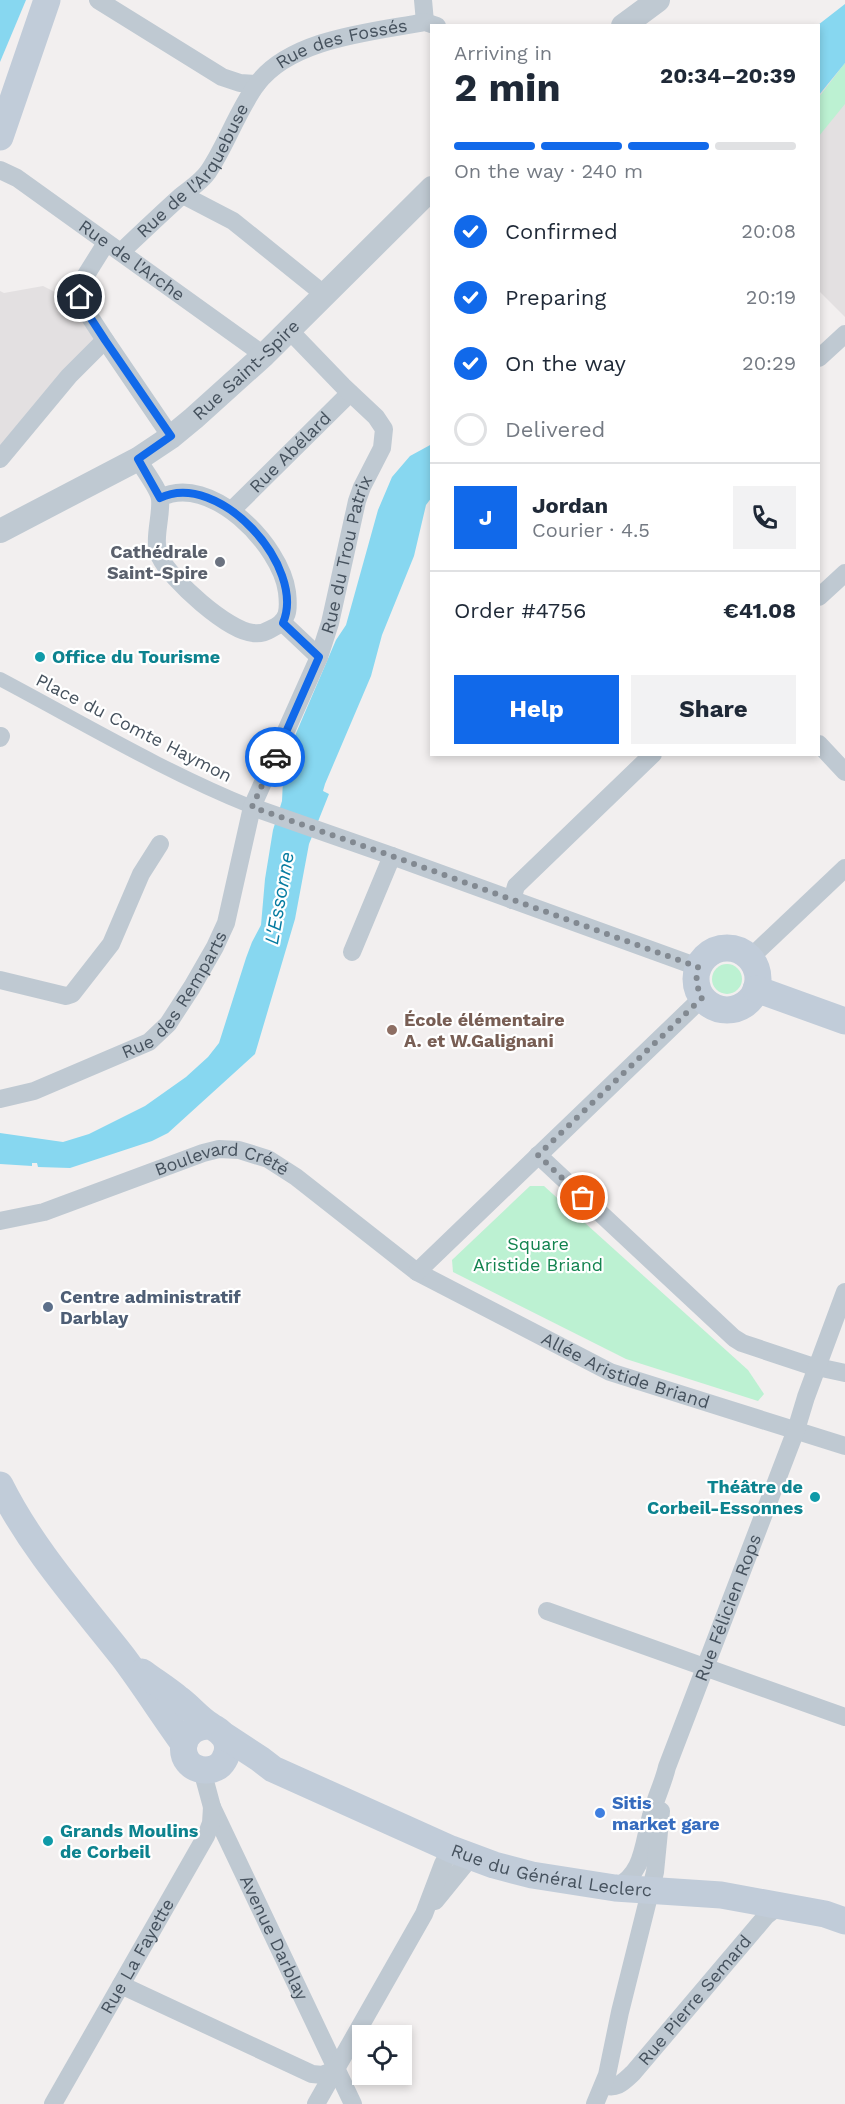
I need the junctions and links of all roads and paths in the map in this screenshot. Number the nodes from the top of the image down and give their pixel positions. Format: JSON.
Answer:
{"nodes":[{"id":1,"x":40,"y":0,"type":"edge"},
{"id":2,"x":47,"y":0,"type":"edge"},
{"id":3,"x":98,"y":0,"type":"edge"},
{"id":4,"x":423,"y":0,"type":"edge"},
{"id":5,"x":658,"y":0,"type":"edge"},
{"id":6,"x":430,"y":24,"type":"edge"},
{"id":7,"x":431,"y":24,"type":"edge"},
{"id":8,"x":626,"y":24,"type":"edge"},
{"id":9,"x":257,"y":84,"type":"junction"},
{"id":10,"x":0,"y":94,"type":"edge"},
{"id":11,"x":0,"y":137,"type":"edge"},
{"id":12,"x":0,"y":170,"type":"edge"},
{"id":13,"x":430,"y":190,"type":"edge"},
{"id":14,"x":183,"y":195,"type":"junction"},
{"id":15,"x":113,"y":248,"type":"junction"},
{"id":16,"x":323,"y":296,"type":"junction"},
{"id":17,"x":289,"y":330,"type":"junction"},
{"id":18,"x":844,"y":336,"type":"edge"},
{"id":19,"x":105,"y":340,"type":"junction"},
{"id":20,"x":265,"y":355,"type":"junction"},
{"id":21,"x":820,"y":357,"type":"edge"},
{"id":22,"x":350,"y":393,"type":"junction"},
{"id":23,"x":171,"y":436,"type":"junction"},
{"id":24,"x":0,"y":459,"type":"edge"},
{"id":25,"x":138,"y":459,"type":"junction"},
{"id":26,"x":160,"y":498,"type":"junction"},
{"id":27,"x":232,"y":510,"type":"junction"},
{"id":28,"x":0,"y":531,"type":"edge"},
{"id":29,"x":845,"y":573,"type":"edge"},
{"id":30,"x":820,"y":596,"type":"edge"},
{"id":31,"x":283,"y":623,"type":"junction"},
{"id":32,"x":319,"y":657,"type":"junction"},
{"id":33,"x":0,"y":679,"type":"edge"},
{"id":34,"x":820,"y":745,"type":"edge"},
{"id":35,"x":651,"y":756,"type":"edge"},
{"id":36,"x":845,"y":772,"type":"edge"},
{"id":37,"x":252,"y":807,"type":"junction"},
{"id":38,"x":160,"y":844,"type":"dead end"},
{"id":39,"x":392,"y":856,"type":"junction"},
{"id":40,"x":845,"y":868,"type":"edge"},
{"id":41,"x":512,"y":900,"type":"junction"},
{"id":42,"x":352,"y":952,"type":"dead end"},
{"id":43,"x":750,"y":958,"type":"junction"},
{"id":44,"x":698,"y":967,"type":"junction"},
{"id":45,"x":0,"y":980,"type":"edge"},
{"id":46,"x":756,"y":988,"type":"junction"},
{"id":47,"x":702,"y":998,"type":"junction"},
{"id":48,"x":845,"y":1021,"type":"edge"},
{"id":49,"x":0,"y":1099,"type":"edge"},
{"id":50,"x":538,"y":1155,"type":"junction"},
{"id":51,"x":0,"y":1221,"type":"edge"},
{"id":52,"x":417,"y":1272,"type":"junction"},
{"id":53,"x":845,"y":1292,"type":"edge"},
{"id":54,"x":818,"y":1366,"type":"junction"},
{"id":55,"x":845,"y":1373,"type":"edge"},
{"id":56,"x":796,"y":1430,"type":"junction"},
{"id":57,"x":845,"y":1446,"type":"edge"},
{"id":58,"x":0,"y":1485,"type":"edge"},
{"id":59,"x":547,"y":1611,"type":"dead end"},
{"id":60,"x":124,"y":1659,"type":"junction"},
{"id":61,"x":706,"y":1667,"type":"junction"},
{"id":62,"x":845,"y":1717,"type":"edge"},
{"id":63,"x":218,"y":1731,"type":"junction"},
{"id":64,"x":184,"y":1744,"type":"junction"},
{"id":65,"x":209,"y":1769,"type":"junction"},
{"id":66,"x":273,"y":1769,"type":"junction"},
{"id":67,"x":662,"y":1787,"type":"junction"},
{"id":68,"x":212,"y":1807,"type":"junction"},
{"id":69,"x":461,"y":1854,"type":"junction"},
{"id":70,"x":615,"y":1888,"type":"junction"},
{"id":71,"x":651,"y":1890,"type":"junction"},
{"id":72,"x":780,"y":1905,"type":"junction"},
{"id":73,"x":845,"y":1921,"type":"edge"},
{"id":74,"x":121,"y":1985,"type":"junction"},
{"id":75,"x":336,"y":2069,"type":"junction"},
{"id":76,"x":604,"y":2085,"type":"junction"},
{"id":77,"x":53,"y":2104,"type":"edge"},
{"id":78,"x":316,"y":2104,"type":"edge"},
{"id":79,"x":353,"y":2104,"type":"edge"},
{"id":80,"x":595,"y":2104,"type":"edge"}],
"edges":[{"from":1,"to":10,"type":"main road"},
{"from":2,"to":11,"type":"main road"},
{"from":3,"to":9,"type":"street"},
{"from":4,"to":7,"type":"street"},
{"from":5,"to":8,"type":"street"},
{"from":6,"to":9,"type":"street","name":"Rue des Fossés"},
{"from":9,"to":14,"type":"street","name":"Rue de l'Arquebuse"},
{"from":12,"to":15,"type":"street","name":"Rue de l'Arche"},
{"from":13,"to":16,"type":"street","name":"Rue Saint-Spire"},
{"from":14,"to":15,"type":"street","name":"Rue de l'Arquebuse"},
{"from":14,"to":16,"type":"street"},
{"from":15,"to":19,"type":"street","name":"Rue de l'Arquebuse"},
{"from":15,"to":20,"type":"street","name":"Rue de l'Arche"},
{"from":16,"to":17,"type":"street","name":"Rue Saint-Spire"},
{"from":17,"to":20,"type":"street","name":"Rue Saint-Spire"},
{"from":17,"to":22,"type":"street","name":"Rue du Trou Patrix"},
{"from":18,"to":21,"type":"street"},
{"from":19,"to":23,"type":"street","name":"Rue de l'Arquebuse"},
{"from":19,"to":24,"type":"street"},
{"from":20,"to":23,"type":"street","name":"Rue Saint-Spire"},
{"from":22,"to":27,"type":"street","name":"Rue Abélard"},
{"from":22,"to":32,"type":"street","name":"Rue du Trou Patrix"},
{"from":23,"to":25,"type":"street","name":"Rue Saint-Spire"},
{"from":25,"to":26,"type":"street"},
{"from":25,"to":28,"type":"street","name":"Rue Saint-Spire"},
{"from":26,"to":27,"type":"street"},
{"from":26,"to":31,"type":"street"},
{"from":27,"to":31,"type":"street"},
{"from":29,"to":30,"type":"street"},
{"from":31,"to":32,"type":"street"},
{"from":32,"to":37,"type":"street","name":"Rue du Trou Patrix"},
{"from":33,"to":37,"type":"street","name":"Place du Comte Haymon"},
{"from":34,"to":36,"type":"street"},
{"from":35,"to":41,"type":"street"},
{"from":37,"to":39,"type":"street"},
{"from":37,"to":49,"type":"street","name":"Rue des Remparts"},
{"from":38,"to":45,"type":"street"},
{"from":39,"to":41,"type":"street"},
{"from":39,"to":42,"type":"street"},
{"from":40,"to":43,"type":"street"},
{"from":41,"to":44,"type":"street"},
{"from":43,"to":44,"type":"main road"},
{"from":43,"to":46,"type":"main road"},
{"from":44,"to":47,"type":"main road"},
{"from":46,"to":47,"type":"main road"},
{"from":46,"to":48,"type":"main road"},
{"from":47,"to":50,"type":"street"},
{"from":50,"to":52,"type":"street"},
{"from":50,"to":54,"type":"street"},
{"from":51,"to":52,"type":"street","name":"Boulevard Crété"},
{"from":52,"to":56,"type":"street","name":"Allée Aristide Briand"},
{"from":53,"to":54,"type":"street","name":"Rue Félicien Rops"},
{"from":54,"to":55,"type":"street"},
{"from":54,"to":56,"type":"street","name":"Rue Félicien Rops"},
{"from":56,"to":57,"type":"street","name":"Allée Aristide Briand"},
{"from":56,"to":61,"type":"street","name":"Rue Félicien Rops"},
{"from":58,"to":60,"type":"main road","name":"Avenue Darblay"},
{"from":59,"to":61,"type":"street"},
{"from":60,"to":63,"type":"main road","name":"Avenue Darblay"},
{"from":60,"to":64,"type":"main road","name":"Avenue Darblay"},
{"from":61,"to":62,"type":"street"},
{"from":61,"to":67,"type":"street","name":"Rue Félicien Rops"},
{"from":63,"to":64,"type":"main road"},
{"from":63,"to":65,"type":"main road"},
{"from":63,"to":66,"type":"main road","name":"Rue du Général Leclerc"},
{"from":64,"to":65,"type":"main road","name":"Avenue Darblay"},
{"from":65,"to":66,"type":"main road","name":"Rue du Général Leclerc"},
{"from":65,"to":68,"type":"street","name":"Avenue Darblay"},
{"from":66,"to":69,"type":"main road","name":"Rue du Général Leclerc"},
{"from":67,"to":70,"type":"street","name":"Rue Félicien Rops"},
{"from":67,"to":71,"type":"street","name":"Rue Félicien Rops"},
{"from":68,"to":74,"type":"street","name":"Rue La Fayette"},
{"from":68,"to":75,"type":"street","name":"Avenue Darblay"},
{"from":69,"to":70,"type":"main road","name":"Rue du Général Leclerc"},
{"from":69,"to":75,"type":"street"},
{"from":70,"to":71,"type":"main road","name":"Rue du Général Leclerc"},
{"from":71,"to":72,"type":"main road","name":"Rue du Général Leclerc"},
{"from":71,"to":76,"type":"street","name":"Rue Félicien Rops"},
{"from":72,"to":73,"type":"main road","name":"Rue du Général Leclerc"},
{"from":72,"to":76,"type":"street","name":"Rue Pierre Semard"},
{"from":74,"to":75,"type":"street"},
{"from":74,"to":77,"type":"street","name":"Rue La Fayette"},
{"from":75,"to":78,"type":"street"},
{"from":75,"to":79,"type":"street","name":"Avenue Darblay"},
{"from":76,"to":80,"type":"street","name":"Rue Félicien Rops"}]}
